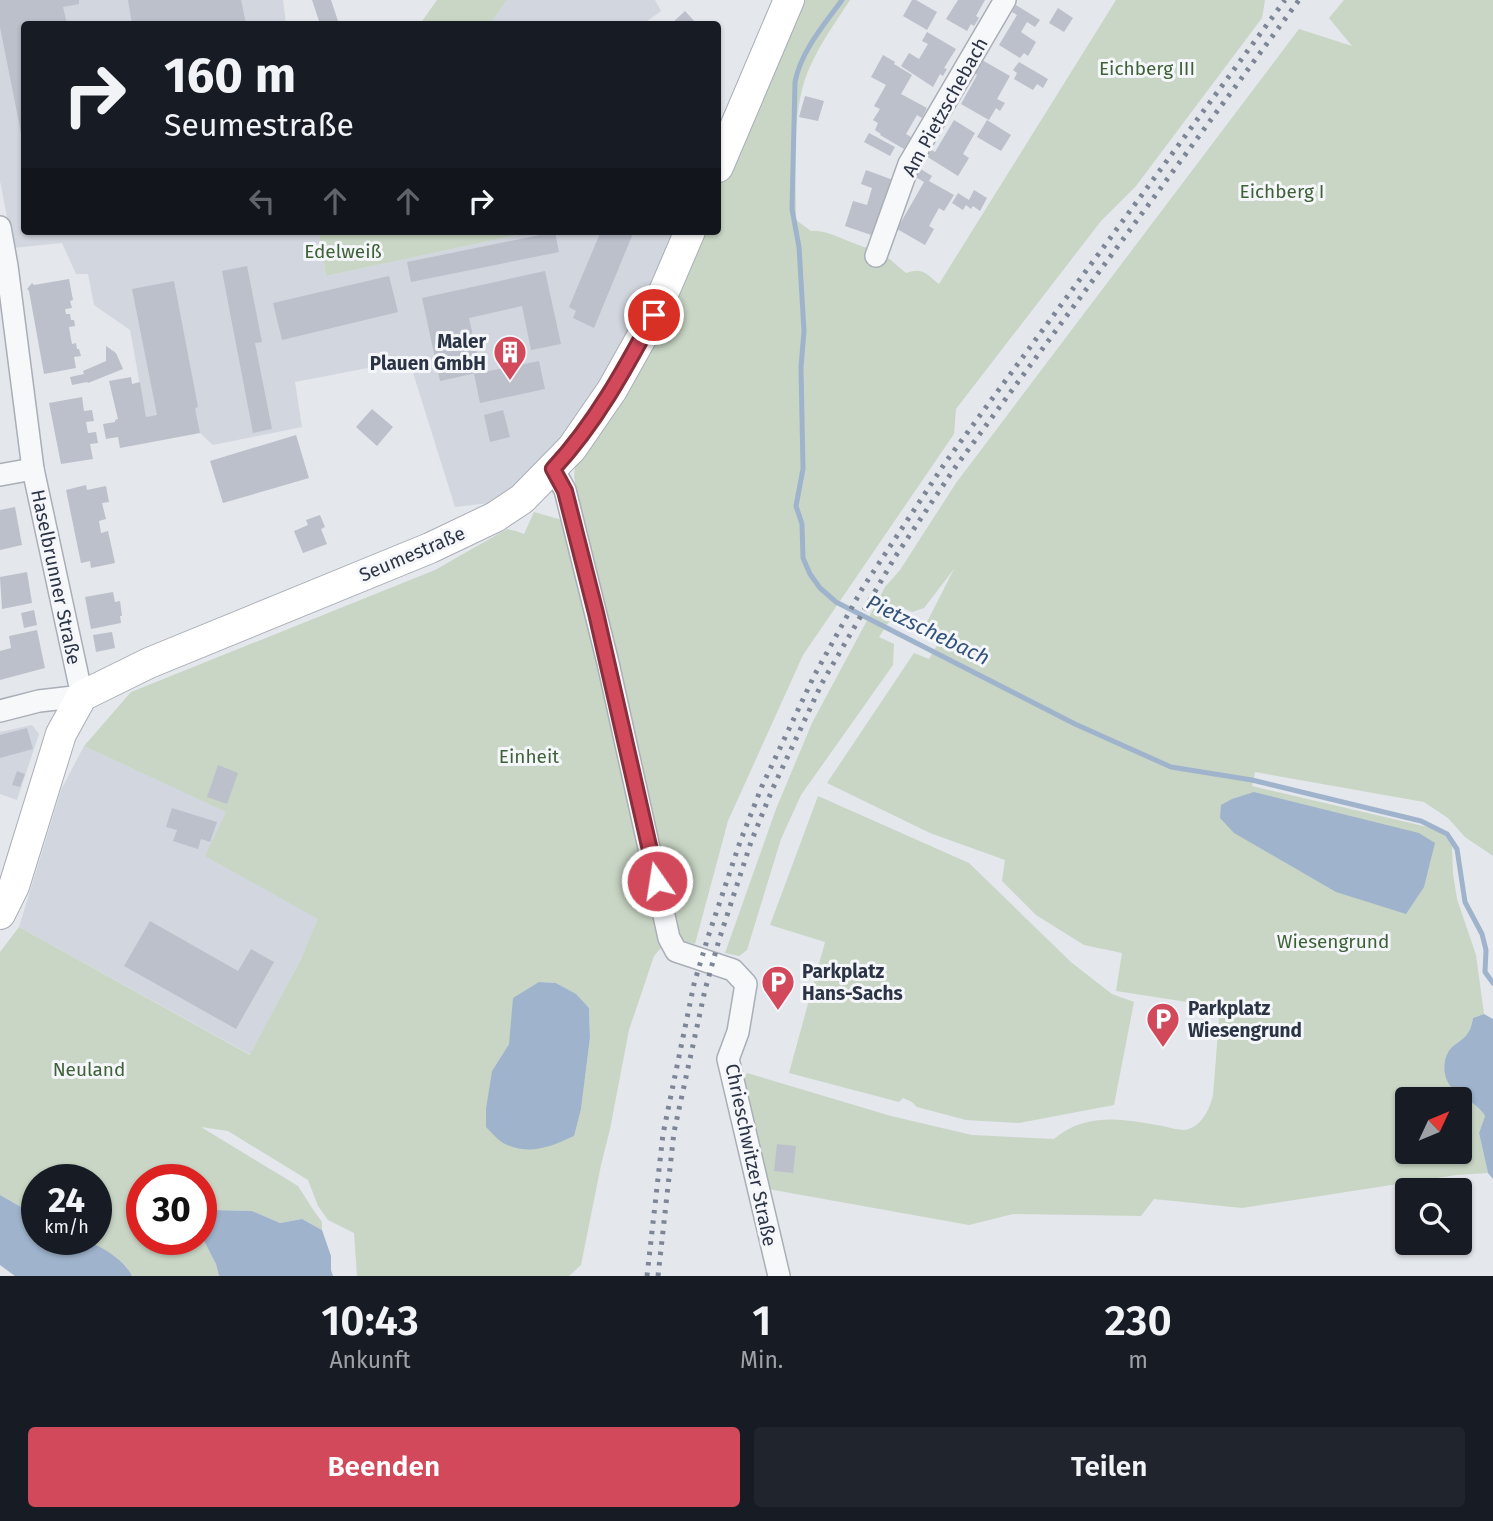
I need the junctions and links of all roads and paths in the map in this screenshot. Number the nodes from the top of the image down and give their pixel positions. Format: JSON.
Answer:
{"nodes":[{"id":1,"x":789,"y":0,"type":"edge"},
{"id":2,"x":1005,"y":0,"type":"edge"},
{"id":3,"x":721,"y":160,"type":"edge"},
{"id":4,"x":0,"y":227,"type":"edge"},
{"id":5,"x":688,"y":235,"type":"edge"},
{"id":6,"x":876,"y":256,"type":"dead end"},
{"id":7,"x":4,"y":266,"type":"edge"},
{"id":8,"x":33,"y":469,"type":"junction"},
{"id":9,"x":553,"y":469,"type":"junction"},
{"id":10,"x":0,"y":475,"type":"edge"},
{"id":11,"x":82,"y":696,"type":"junction"},
{"id":12,"x":0,"y":711,"type":"edge"},
{"id":13,"x":0,"y":914,"type":"edge"},
{"id":14,"x":779,"y":1276,"type":"edge"}],
"edges":[{"from":1,"to":3,"type":"street"},
{"from":2,"to":6,"type":"street","name":"Am Pietzschebach"},
{"from":4,"to":7,"type":"street","name":"Haselbrunner Straße"},
{"from":5,"to":9,"type":"street","name":"Seumestraße"},
{"from":7,"to":8,"type":"street","name":"Haselbrunner Straße"},
{"from":8,"to":10,"type":"street"},
{"from":8,"to":11,"type":"street","name":"Haselbrunner Straße"},
{"from":9,"to":11,"type":"street","name":"Seumestraße"},
{"from":9,"to":14,"type":"street","name":"Chrieschwitzer Straße"},
{"from":11,"to":12,"type":"street","name":"Seumestraße"},
{"from":11,"to":13,"type":"street"}]}
